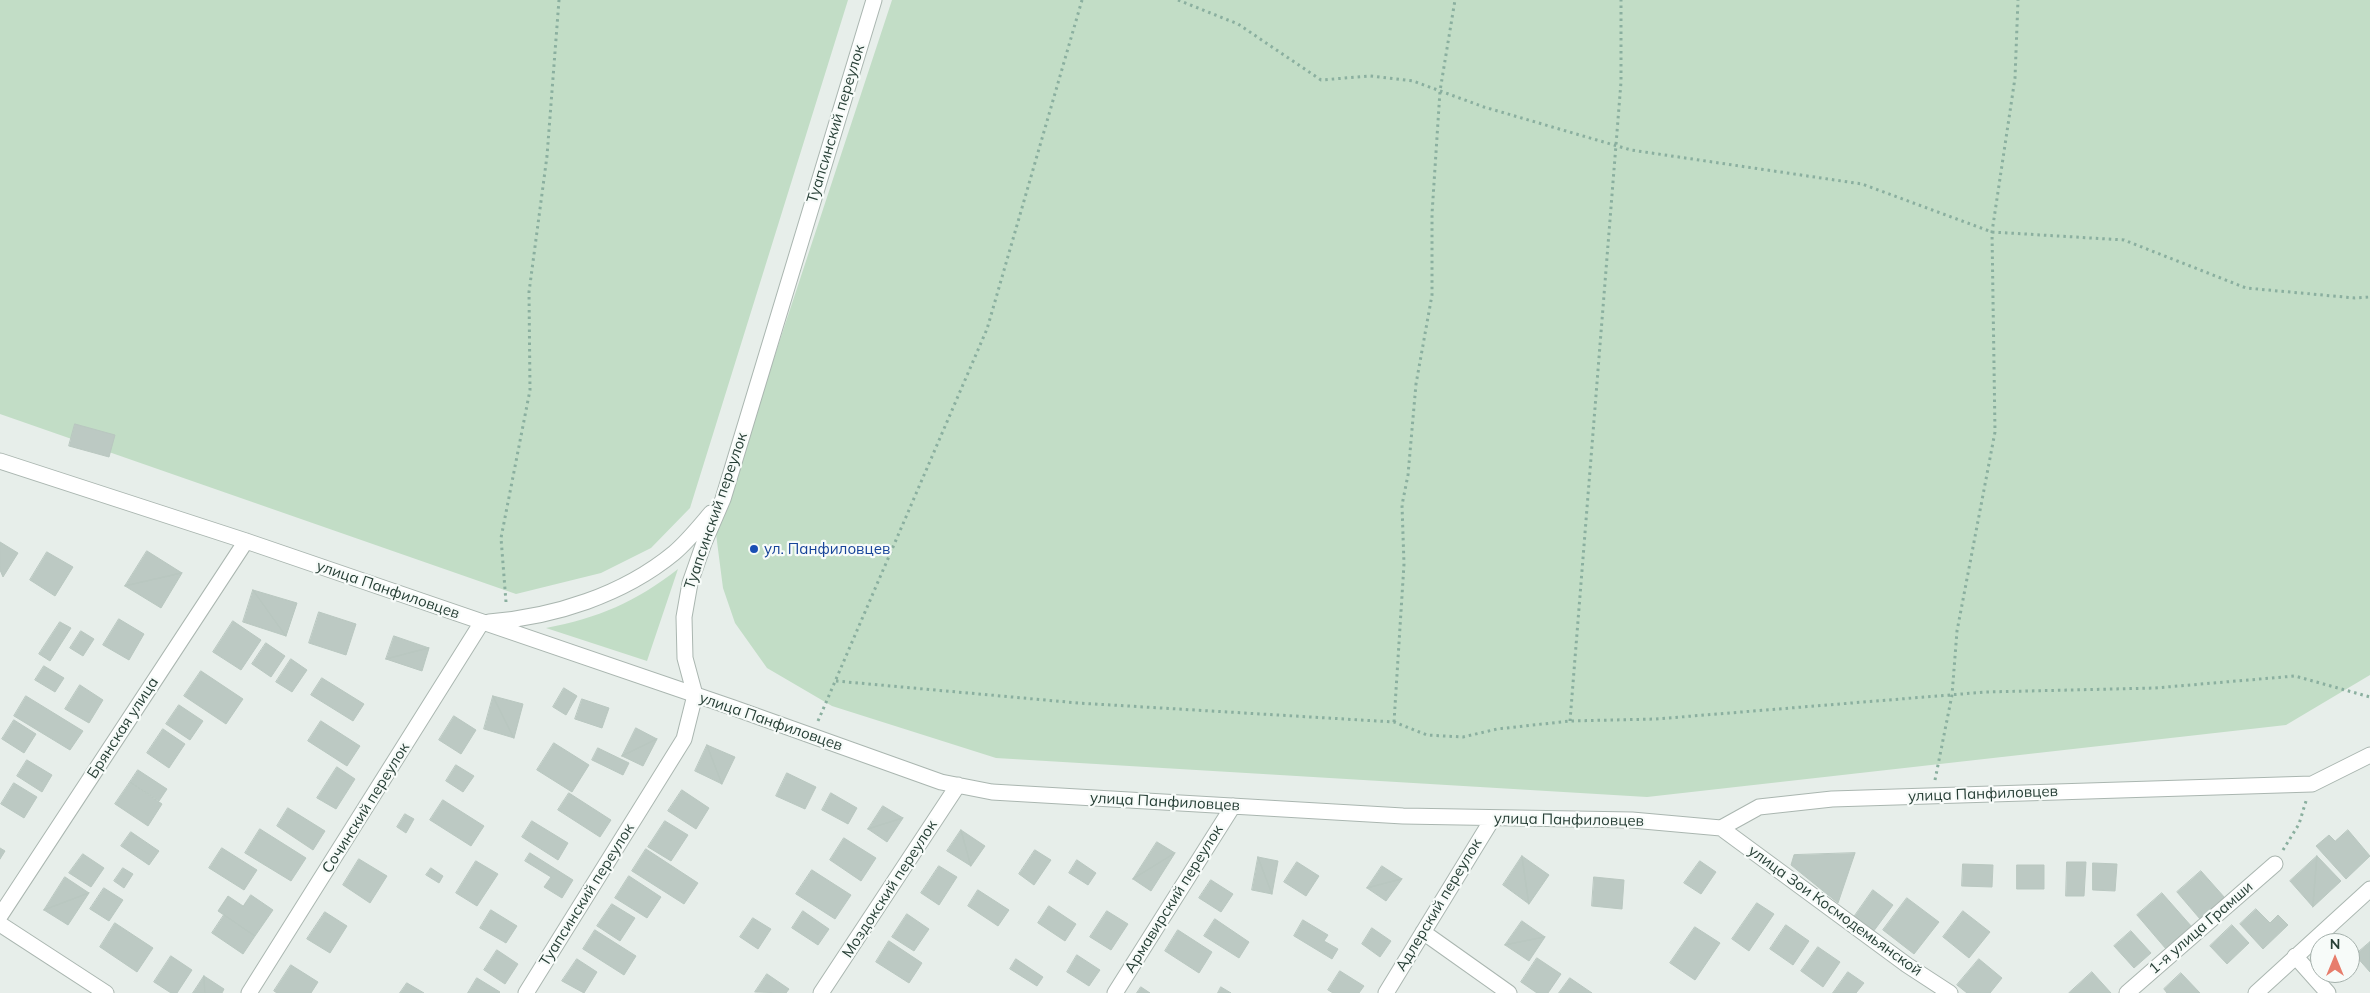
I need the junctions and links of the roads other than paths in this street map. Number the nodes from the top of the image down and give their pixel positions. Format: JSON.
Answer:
{"nodes":[{"id":1,"x":874,"y":0,"type":"edge"},
{"id":2,"x":0,"y":461,"type":"edge"},
{"id":3,"x":723,"y":499,"type":"junction"},
{"id":4,"x":246,"y":541,"type":"junction"},
{"id":5,"x":482,"y":622,"type":"junction"},
{"id":6,"x":695,"y":695,"type":"junction"},
{"id":7,"x":2370,"y":755,"type":"edge"},
{"id":8,"x":958,"y":785,"type":"junction"},
{"id":9,"x":1233,"y":806,"type":"junction"},
{"id":10,"x":1493,"y":818,"type":"junction"},
{"id":11,"x":1721,"y":828,"type":"junction"},
{"id":12,"x":2275,"y":864,"type":"road end"},
{"id":13,"x":2370,"y":889,"type":"edge"},
{"id":14,"x":0,"y":916,"type":"edge"},
{"id":15,"x":0,"y":924,"type":"edge"},
{"id":16,"x":1423,"y":932,"type":"junction"},
{"id":17,"x":2296,"y":956,"type":"junction"},
{"id":18,"x":106,"y":993,"type":"edge"},
{"id":19,"x":249,"y":993,"type":"edge"},
{"id":20,"x":526,"y":993,"type":"edge"},
{"id":21,"x":821,"y":993,"type":"edge"},
{"id":22,"x":1115,"y":993,"type":"edge"},
{"id":23,"x":1386,"y":993,"type":"edge"},
{"id":24,"x":1509,"y":993,"type":"edge"},
{"id":25,"x":1950,"y":993,"type":"edge"},
{"id":26,"x":2127,"y":993,"type":"edge"},
{"id":27,"x":2256,"y":993,"type":"edge"},
{"id":28,"x":2328,"y":993,"type":"edge"}],
"edges":[{"from":1,"to":3,"type":"street","name":"Туапсинский переулок"},
{"from":2,"to":4,"type":"street","name":"улица Панфиловцев"},
{"from":3,"to":5,"type":"street"},
{"from":3,"to":6,"type":"street","name":"Туапсинский переулок"},
{"from":4,"to":5,"type":"street","name":"улица Панфиловцев"},
{"from":4,"to":14,"type":"street","name":"Брянская улица"},
{"from":5,"to":6,"type":"street","name":"улица Панфиловцев"},
{"from":5,"to":19,"type":"street","name":"Сочинский переулок"},
{"from":6,"to":8,"type":"street","name":"улица Панфиловцев"},
{"from":6,"to":20,"type":"street","name":"Туапсинский переулок"},
{"from":7,"to":11,"type":"street","name":"улица Панфиловцев"},
{"from":8,"to":9,"type":"street","name":"улица Панфиловцев"},
{"from":8,"to":21,"type":"street","name":"Моздокский переулок"},
{"from":9,"to":10,"type":"street","name":"улица Панфиловцев"},
{"from":9,"to":22,"type":"street","name":"Армавирский переулок"},
{"from":10,"to":11,"type":"street","name":"улица Панфиловцев"},
{"from":10,"to":16,"type":"street","name":"Адлерский переулок"},
{"from":11,"to":25,"type":"street","name":"улица Зои Космодемьянской"},
{"from":12,"to":26,"type":"street","name":"1-я улица Грамши"},
{"from":13,"to":17,"type":"street"},
{"from":15,"to":18,"type":"street"},
{"from":16,"to":23,"type":"street","name":"Адлерский переулок"},
{"from":16,"to":24,"type":"street"},
{"from":17,"to":27,"type":"street"},
{"from":17,"to":28,"type":"street"}]}
